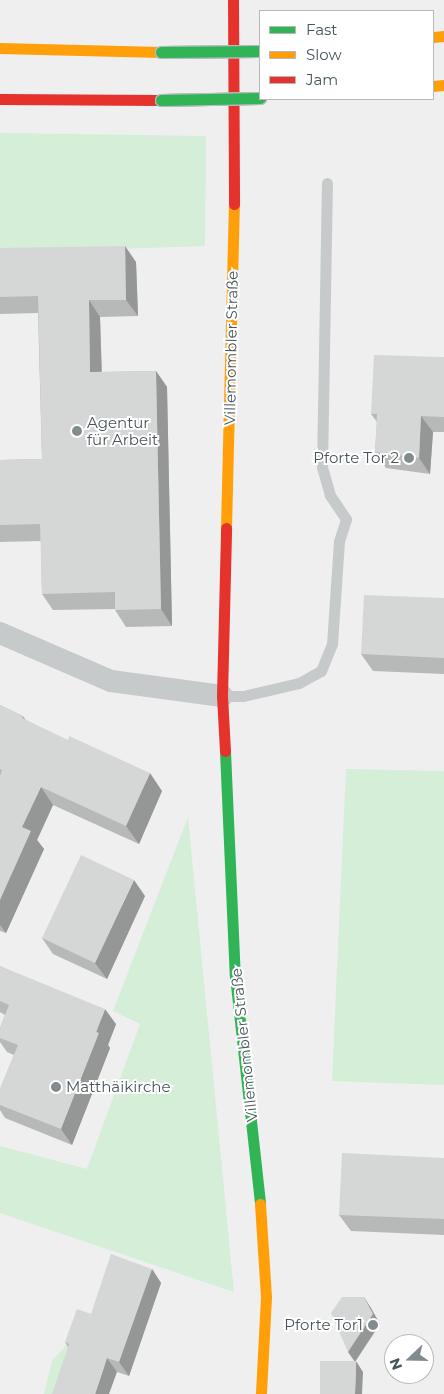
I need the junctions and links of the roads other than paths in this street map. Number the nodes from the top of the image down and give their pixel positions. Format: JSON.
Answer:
{"nodes":[{"id":1,"x":233,"y":0,"type":"edge"},
{"id":2,"x":0,"y":48,"type":"edge"},
{"id":3,"x":259,"y":51,"type":"edge"},
{"id":4,"x":259,"y":98,"type":"edge"},
{"id":5,"x":0,"y":99,"type":"edge"},
{"id":6,"x":327,"y":183,"type":"dead end"},
{"id":7,"x":0,"y":633,"type":"edge"},
{"id":8,"x":222,"y":696,"type":"junction"},
{"id":9,"x":261,"y":1394,"type":"edge"}],
"edges":[{"from":1,"to":8,"type":"main road","name":"Villemombler Straße"},
{"from":2,"to":3,"type":"main road","bridge":true},
{"from":4,"to":5,"type":"main road","bridge":true},
{"from":6,"to":8,"type":"lane"},
{"from":7,"to":8,"type":"street"},
{"from":8,"to":9,"type":"main road","name":"Villemombler Straße"}]}
